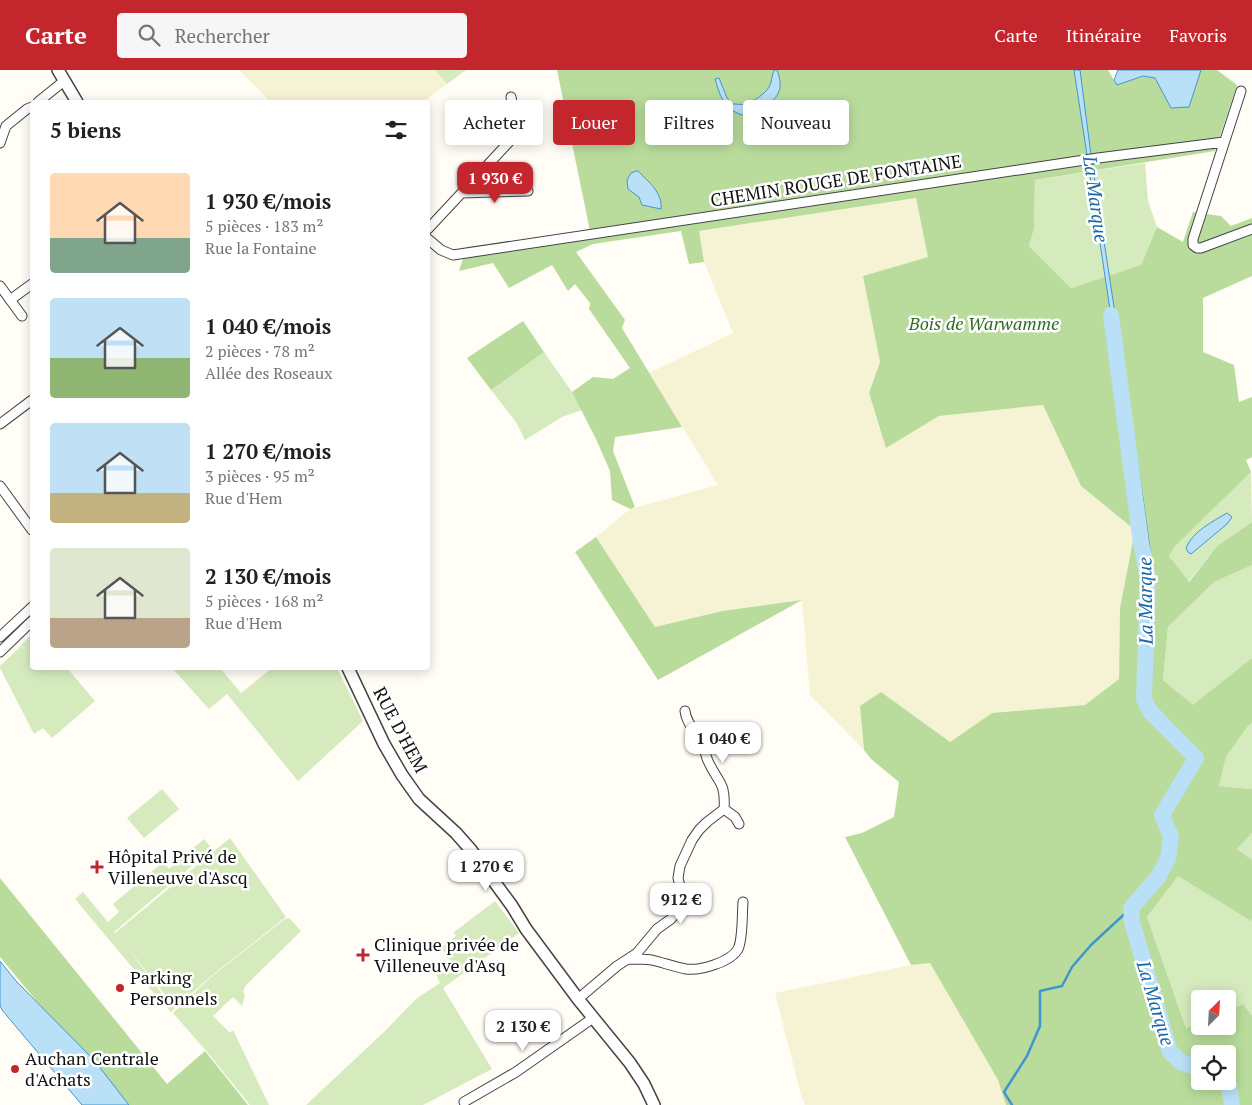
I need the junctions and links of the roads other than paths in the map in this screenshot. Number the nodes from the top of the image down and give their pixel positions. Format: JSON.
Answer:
{"nodes":[{"id":1,"x":58,"y":70,"type":"edge"},
{"id":2,"x":64,"y":81,"type":"junction"},
{"id":3,"x":1241,"y":92,"type":"dead end"},
{"id":4,"x":511,"y":97,"type":"dead end"},
{"id":5,"x":40,"y":100,"type":"edge"},
{"id":6,"x":76,"y":100,"type":"edge"},
{"id":7,"x":30,"y":108,"type":"edge"},
{"id":8,"x":1224,"y":142,"type":"junction"},
{"id":9,"x":0,"y":143,"type":"edge"},
{"id":10,"x":528,"y":191,"type":"dead end"},
{"id":11,"x":462,"y":193,"type":"junction"},
{"id":12,"x":430,"y":228,"type":"edge"},
{"id":13,"x":1252,"y":229,"type":"edge"},
{"id":14,"x":430,"y":241,"type":"edge"},
{"id":15,"x":30,"y":285,"type":"edge"},
{"id":16,"x":0,"y":286,"type":"edge"},
{"id":17,"x":10,"y":300,"type":"junction"},
{"id":18,"x":22,"y":316,"type":"dead end"},
{"id":19,"x":30,"y":402,"type":"edge"},
{"id":20,"x":0,"y":424,"type":"edge"},
{"id":21,"x":0,"y":486,"type":"edge"},
{"id":22,"x":30,"y":527,"type":"edge"},
{"id":23,"x":30,"y":609,"type":"edge"},
{"id":24,"x":30,"y":623,"type":"edge"},
{"id":25,"x":0,"y":637,"type":"edge"},
{"id":26,"x":0,"y":652,"type":"edge"},
{"id":27,"x":349,"y":670,"type":"edge"},
{"id":28,"x":685,"y":711,"type":"dead end"},
{"id":29,"x":724,"y":809,"type":"junction"},
{"id":30,"x":739,"y":824,"type":"dead end"},
{"id":31,"x":743,"y":902,"type":"dead end"},
{"id":32,"x":629,"y":959,"type":"junction"},
{"id":33,"x":578,"y":999,"type":"junction"},
{"id":34,"x":593,"y":1018,"type":"junction"},
{"id":35,"x":464,"y":1102,"type":"dead end"},
{"id":36,"x":654,"y":1105,"type":"edge"}],
"edges":[{"from":1,"to":2,"type":"street"},
{"from":2,"to":5,"type":"street"},
{"from":2,"to":6,"type":"street"},
{"from":3,"to":8,"type":"street"},
{"from":4,"to":11,"type":"street"},
{"from":7,"to":9,"type":"street"},
{"from":8,"to":13,"type":"street"},
{"from":8,"to":14,"type":"street","name":"CHEMIN ROUGE DE FONTAINE"},
{"from":10,"to":11,"type":"street"},
{"from":11,"to":12,"type":"street"},
{"from":15,"to":17,"type":"street"},
{"from":16,"to":17,"type":"street"},
{"from":17,"to":18,"type":"street"},
{"from":19,"to":20,"type":"street"},
{"from":21,"to":22,"type":"street"},
{"from":23,"to":25,"type":"street"},
{"from":24,"to":26,"type":"street"},
{"from":27,"to":33,"type":"street","name":"RUE D'HEM"},
{"from":28,"to":29,"type":"street"},
{"from":29,"to":30,"type":"street"},
{"from":29,"to":32,"type":"street"},
{"from":31,"to":32,"type":"street"},
{"from":32,"to":33,"type":"street"},
{"from":33,"to":34,"type":"street","name":"RUE D'HEM"},
{"from":34,"to":35,"type":"street"},
{"from":34,"to":36,"type":"street","name":"RUE D'HEM"}]}
